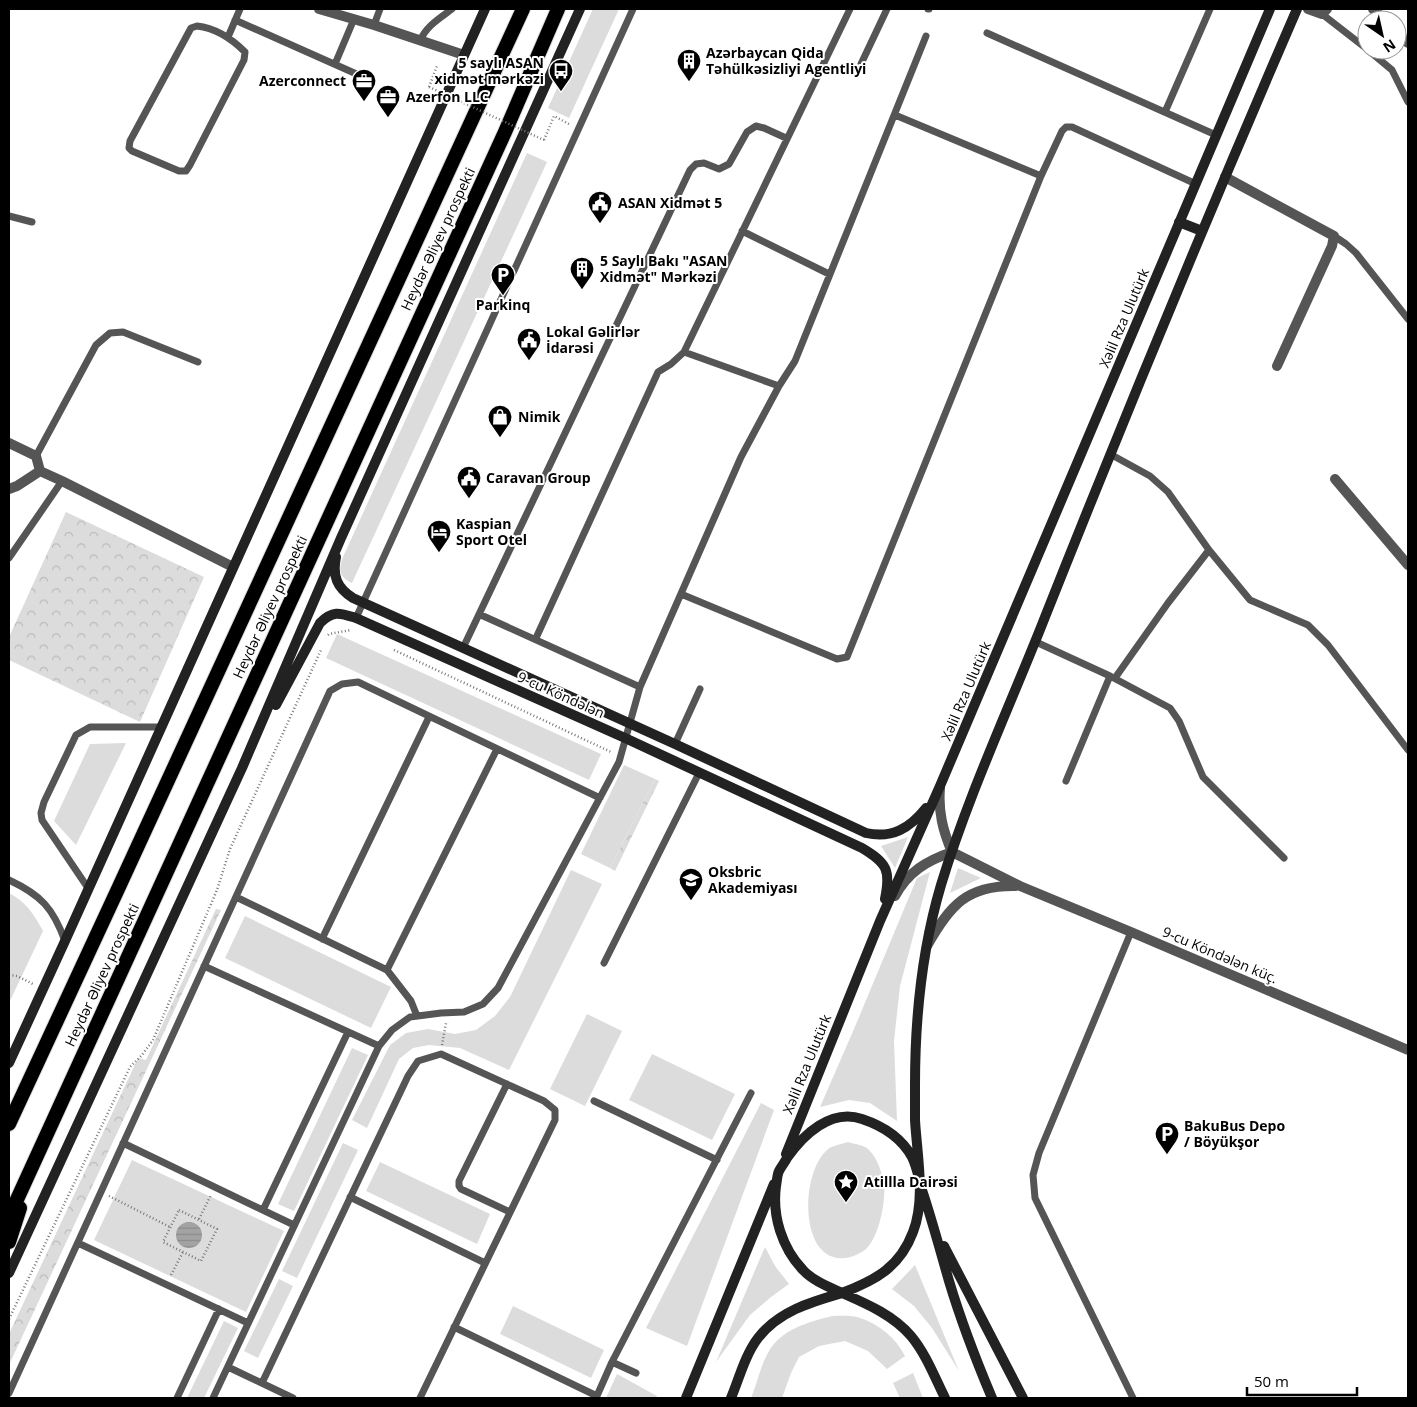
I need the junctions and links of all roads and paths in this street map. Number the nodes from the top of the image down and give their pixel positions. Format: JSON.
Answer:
{"nodes":[{"id":1,"x":240,"y":9,"type":"edge"},
{"id":2,"x":319,"y":9,"type":"edge"},
{"id":3,"x":380,"y":9,"type":"edge"},
{"id":4,"x":452,"y":9,"type":"edge"},
{"id":5,"x":485,"y":9,"type":"edge"},
{"id":6,"x":523,"y":9,"type":"edge"},
{"id":7,"x":558,"y":9,"type":"edge"},
{"id":8,"x":580,"y":9,"type":"edge"},
{"id":9,"x":633,"y":9,"type":"edge"},
{"id":10,"x":850,"y":9,"type":"edge"},
{"id":11,"x":886,"y":9,"type":"edge"},
{"id":12,"x":1210,"y":9,"type":"edge"},
{"id":13,"x":1270,"y":9,"type":"edge"},
{"id":14,"x":1297,"y":9,"type":"edge"},
{"id":15,"x":1308,"y":9,"type":"edge"},
{"id":16,"x":1324,"y":12,"type":"edge"},
{"id":17,"x":354,"y":19,"type":"junction"},
{"id":18,"x":235,"y":20,"type":"junction"},
{"id":19,"x":374,"y":25,"type":"junction"},
{"id":20,"x":987,"y":33,"type":"dead end"},
{"id":21,"x":926,"y":36,"type":"dead end"},
{"id":22,"x":228,"y":38,"type":"junction"},
{"id":23,"x":420,"y":41,"type":"junction"},
{"id":24,"x":1357,"y":41,"type":"edge"},
{"id":25,"x":464,"y":56,"type":"junction"},
{"id":26,"x":1380,"y":60,"type":"edge"},
{"id":27,"x":335,"y":64,"type":"junction"},
{"id":28,"x":861,"y":64,"type":"dead end"},
{"id":29,"x":437,"y":66,"type":"dead end"},
{"id":30,"x":370,"y":80,"type":"dead end"},
{"id":31,"x":1408,"y":102,"type":"edge"},
{"id":32,"x":1165,"y":112,"type":"junction"},
{"id":33,"x":895,"y":115,"type":"junction"},
{"id":34,"x":577,"y":129,"type":"junction"},
{"id":35,"x":1216,"y":135,"type":"junction"},
{"id":36,"x":786,"y":138,"type":"junction"},
{"id":37,"x":1041,"y":176,"type":"junction"},
{"id":38,"x":1225,"y":177,"type":"junction"},
{"id":39,"x":1196,"y":184,"type":"junction"},
{"id":40,"x":9,"y":216,"type":"edge"},
{"id":41,"x":32,"y":222,"type":"dead end"},
{"id":42,"x":1179,"y":222,"type":"junction"},
{"id":43,"x":742,"y":231,"type":"junction"},
{"id":44,"x":1202,"y":231,"type":"junction"},
{"id":45,"x":1334,"y":236,"type":"junction"},
{"id":46,"x":829,"y":274,"type":"junction"},
{"id":47,"x":1408,"y":319,"type":"edge"},
{"id":48,"x":684,"y":352,"type":"junction"},
{"id":49,"x":198,"y":362,"type":"dead end"},
{"id":50,"x":1277,"y":366,"type":"dead end"},
{"id":51,"x":779,"y":386,"type":"junction"},
{"id":52,"x":9,"y":443,"type":"edge"},
{"id":53,"x":1110,"y":454,"type":"junction"},
{"id":54,"x":36,"y":456,"type":"junction"},
{"id":55,"x":40,"y":472,"type":"junction"},
{"id":56,"x":1335,"y":479,"type":"dead end"},
{"id":57,"x":62,"y":481,"type":"junction"},
{"id":58,"x":9,"y":489,"type":"edge"},
{"id":59,"x":341,"y":538,"type":"junction"},
{"id":60,"x":1209,"y":550,"type":"junction"},
{"id":61,"x":9,"y":558,"type":"edge"},
{"id":62,"x":1408,"y":565,"type":"edge"},
{"id":63,"x":233,"y":567,"type":"junction"},
{"id":64,"x":681,"y":594,"type":"junction"},
{"id":65,"x":363,"y":603,"type":"junction"},
{"id":66,"x":480,"y":614,"type":"junction"},
{"id":67,"x":356,"y":618,"type":"junction"},
{"id":68,"x":360,"y":634,"type":"dead end"},
{"id":69,"x":536,"y":638,"type":"junction"},
{"id":70,"x":1036,"y":642,"type":"junction"},
{"id":71,"x":386,"y":646,"type":"dead end"},
{"id":72,"x":464,"y":648,"type":"junction"},
{"id":73,"x":1112,"y":677,"type":"junction"},
{"id":74,"x":640,"y":687,"type":"junction"},
{"id":75,"x":700,"y":689,"type":"dead end"},
{"id":76,"x":429,"y":716,"type":"junction"},
{"id":77,"x":630,"y":724,"type":"junction"},
{"id":78,"x":162,"y":727,"type":"junction"},
{"id":79,"x":625,"y":738,"type":"junction"},
{"id":80,"x":675,"y":744,"type":"junction"},
{"id":81,"x":496,"y":749,"type":"junction"},
{"id":82,"x":1408,"y":750,"type":"edge"},
{"id":83,"x":621,"y":756,"type":"junction"},
{"id":84,"x":242,"y":768,"type":"junction"},
{"id":85,"x":699,"y":773,"type":"junction"},
{"id":86,"x":1066,"y":781,"type":"dead end"},
{"id":87,"x":940,"y":786,"type":"junction"},
{"id":88,"x":600,"y":798,"type":"junction"},
{"id":89,"x":952,"y":852,"type":"junction"},
{"id":90,"x":1284,"y":858,"type":"dead end"},
{"id":91,"x":981,"y":867,"type":"junction"},
{"id":92,"x":9,"y":880,"type":"edge"},
{"id":93,"x":1020,"y":886,"type":"junction"},
{"id":94,"x":88,"y":888,"type":"junction"},
{"id":95,"x":981,"y":890,"type":"junction"},
{"id":96,"x":236,"y":897,"type":"junction"},
{"id":97,"x":880,"y":921,"type":"junction"},
{"id":98,"x":1131,"y":932,"type":"junction"},
{"id":99,"x":322,"y":939,"type":"junction"},
{"id":100,"x":65,"y":941,"type":"junction"},
{"id":101,"x":926,"y":949,"type":"junction"},
{"id":102,"x":604,"y":963,"type":"dead end"},
{"id":103,"x":204,"y":966,"type":"junction"},
{"id":104,"x":387,"y":970,"type":"junction"},
{"id":105,"x":9,"y":975,"type":"edge"},
{"id":106,"x":43,"y":990,"type":"junction"},
{"id":107,"x":448,"y":1012,"type":"junction"},
{"id":108,"x":417,"y":1016,"type":"junction"},
{"id":109,"x":348,"y":1032,"type":"junction"},
{"id":110,"x":379,"y":1046,"type":"junction"},
{"id":111,"x":1408,"y":1050,"type":"edge"},
{"id":112,"x":441,"y":1054,"type":"junction"},
{"id":113,"x":9,"y":1063,"type":"edge"},
{"id":114,"x":507,"y":1084,"type":"junction"},
{"id":115,"x":751,"y":1093,"type":"dead end"},
{"id":116,"x":594,"y":1101,"type":"dead end"},
{"id":117,"x":9,"y":1124,"type":"edge"},
{"id":118,"x":123,"y":1143,"type":"junction"},
{"id":119,"x":38,"y":1155,"type":"junction"},
{"id":120,"x":716,"y":1160,"type":"junction"},
{"id":121,"x":779,"y":1171,"type":"junction"},
{"id":122,"x":920,"y":1180,"type":"junction"},
{"id":123,"x":215,"y":1187,"type":"junction"},
{"id":124,"x":101,"y":1192,"type":"junction"},
{"id":125,"x":350,"y":1197,"type":"junction"},
{"id":126,"x":263,"y":1210,"type":"junction"},
{"id":127,"x":510,"y":1212,"type":"junction"},
{"id":128,"x":9,"y":1217,"type":"edge"},
{"id":129,"x":198,"y":1220,"type":"junction"},
{"id":130,"x":294,"y":1225,"type":"junction"},
{"id":131,"x":170,"y":1227,"type":"junction"},
{"id":132,"x":935,"y":1230,"type":"junction"},
{"id":133,"x":9,"y":1242,"type":"edge"},
{"id":134,"x":78,"y":1243,"type":"junction"},
{"id":135,"x":183,"y":1252,"type":"junction"},
{"id":136,"x":485,"y":1263,"type":"junction"},
{"id":137,"x":9,"y":1273,"type":"edge"},
{"id":138,"x":166,"y":1284,"type":"junction"},
{"id":139,"x":842,"y":1293,"type":"junction"},
{"id":140,"x":219,"y":1309,"type":"junction"},
{"id":141,"x":9,"y":1319,"type":"edge"},
{"id":142,"x":248,"y":1323,"type":"junction"},
{"id":143,"x":454,"y":1327,"type":"junction"},
{"id":144,"x":612,"y":1362,"type":"junction"},
{"id":145,"x":228,"y":1367,"type":"junction"},
{"id":146,"x":636,"y":1373,"type":"dead end"},
{"id":147,"x":262,"y":1383,"type":"junction"},
{"id":148,"x":9,"y":1393,"type":"edge"},
{"id":149,"x":944,"y":1396,"type":"edge"},
{"id":150,"x":596,"y":1397,"type":"edge"},
{"id":151,"x":177,"y":1398,"type":"edge"},
{"id":152,"x":213,"y":1398,"type":"edge"},
{"id":153,"x":293,"y":1398,"type":"edge"},
{"id":154,"x":420,"y":1398,"type":"edge"},
{"id":155,"x":686,"y":1398,"type":"edge"},
{"id":156,"x":731,"y":1398,"type":"edge"},
{"id":157,"x":992,"y":1398,"type":"edge"},
{"id":158,"x":1023,"y":1398,"type":"edge"},
{"id":159,"x":1133,"y":1398,"type":"edge"}],
"edges":[{"from":1,"to":18,"type":"lane"},
{"from":2,"to":17,"type":"street"},
{"from":3,"to":19,"type":"lane"},
{"from":4,"to":23,"type":"lane"},
{"from":5,"to":25,"type":"main road"},
{"from":6,"to":117,"type":"highway","name":"Heydər Əliyev prospekti"},
{"from":7,"to":119,"type":"highway","name":"Heydər Əliyev prospekti"},
{"from":8,"to":59,"type":"main road"},
{"from":9,"to":34,"type":"lane"},
{"from":10,"to":36,"type":"lane"},
{"from":11,"to":28,"type":"lane"},
{"from":12,"to":32,"type":"lane"},
{"from":13,"to":35,"type":"main road","name":"Xəlil Rza Ulutürk"},
{"from":14,"to":38,"type":"main road"},
{"from":15,"to":16,"type":"street"},
{"from":16,"to":24,"type":"lane"},
{"from":17,"to":19,"type":"street"},
{"from":17,"to":27,"type":"lane"},
{"from":18,"to":22,"type":"lane"},
{"from":18,"to":27,"type":"lane"},
{"from":19,"to":23,"type":"street"},
{"from":20,"to":32,"type":"lane"},
{"from":21,"to":33,"type":"lane"},
{"from":22,"to":22,"type":"lane"},
{"from":23,"to":25,"type":"street"},
{"from":25,"to":63,"type":"main road"},
{"from":26,"to":31,"type":"lane"},
{"from":27,"to":30,"type":"lane"},
{"from":29,"to":34,"type":"path","bridge":true},
{"from":32,"to":35,"type":"lane"},
{"from":33,"to":37,"type":"lane"},
{"from":33,"to":46,"type":"lane"},
{"from":34,"to":65,"type":"lane"},
{"from":35,"to":39,"type":"main road","name":"Xəlil Rza Ulutürk"},
{"from":36,"to":43,"type":"lane"},
{"from":36,"to":66,"type":"lane"},
{"from":37,"to":39,"type":"lane"},
{"from":37,"to":64,"type":"lane"},
{"from":38,"to":44,"type":"main road"},
{"from":38,"to":45,"type":"street"},
{"from":39,"to":42,"type":"main road","name":"Xəlil Rza Ulutürk"},
{"from":40,"to":41,"type":"lane"},
{"from":42,"to":44,"type":"main road"},
{"from":42,"to":87,"type":"main road","name":"Xəlil Rza Ulutürk"},
{"from":43,"to":46,"type":"lane"},
{"from":43,"to":48,"type":"lane"},
{"from":44,"to":53,"type":"main road"},
{"from":45,"to":47,"type":"lane"},
{"from":45,"to":50,"type":"street"},
{"from":46,"to":51,"type":"lane"},
{"from":48,"to":51,"type":"lane"},
{"from":48,"to":69,"type":"lane"},
{"from":49,"to":54,"type":"lane"},
{"from":51,"to":64,"type":"lane"},
{"from":52,"to":54,"type":"street"},
{"from":53,"to":60,"type":"lane"},
{"from":53,"to":70,"type":"main road"},
{"from":54,"to":55,"type":"street"},
{"from":55,"to":57,"type":"street"},
{"from":55,"to":58,"type":"street"},
{"from":56,"to":62,"type":"street"},
{"from":57,"to":61,"type":"lane"},
{"from":57,"to":63,"type":"street"},
{"from":59,"to":65,"type":"main road","name":"9-cu Köndələn"},
{"from":59,"to":84,"type":"main road"},
{"from":60,"to":73,"type":"lane"},
{"from":60,"to":82,"type":"lane"},
{"from":63,"to":78,"type":"main road"},
{"from":64,"to":74,"type":"lane"},
{"from":65,"to":67,"type":"lane"},
{"from":65,"to":72,"type":"main road","name":"9-cu Köndələn"},
{"from":66,"to":69,"type":"lane"},
{"from":66,"to":72,"type":"lane"},
{"from":67,"to":79,"type":"main road","name":"9-cu Köndələn"},
{"from":67,"to":84,"type":"main road","name":"9-cu Köndələn"},
{"from":68,"to":141,"type":"path"},
{"from":69,"to":74,"type":"lane"},
{"from":70,"to":73,"type":"lane"},
{"from":70,"to":89,"type":"main road"},
{"from":71,"to":83,"type":"path"},
{"from":72,"to":77,"type":"main road","name":"9-cu Köndələn"},
{"from":73,"to":86,"type":"lane"},
{"from":73,"to":90,"type":"lane"},
{"from":74,"to":77,"type":"lane"},
{"from":75,"to":80,"type":"lane"},
{"from":76,"to":81,"type":"lane"},
{"from":76,"to":96,"type":"lane"},
{"from":76,"to":99,"type":"lane"},
{"from":77,"to":79,"type":"lane"},
{"from":77,"to":80,"type":"main road","name":"9-cu Köndələn"},
{"from":78,"to":94,"type":"main road"},
{"from":78,"to":94,"type":"lane"},
{"from":79,"to":83,"type":"lane"},
{"from":79,"to":85,"type":"main road","name":"9-cu Köndələn"},
{"from":80,"to":87,"type":"main road","name":"9-cu Köndələn"},
{"from":81,"to":88,"type":"lane"},
{"from":81,"to":104,"type":"lane"},
{"from":83,"to":88,"type":"lane"},
{"from":84,"to":137,"type":"main road"},
{"from":85,"to":97,"type":"main road","name":"9-cu Köndələn"},
{"from":85,"to":102,"type":"lane"},
{"from":87,"to":89,"type":"street"},
{"from":87,"to":97,"type":"main road","name":"Xəlil Rza Ulutürk"},
{"from":88,"to":107,"type":"lane"},
{"from":89,"to":91,"type":"street","name":"9-cu Köndələn küç."},
{"from":89,"to":97,"type":"street"},
{"from":89,"to":101,"type":"main road"},
{"from":91,"to":93,"type":"street","name":"9-cu Köndələn küç."},
{"from":91,"to":95,"type":"street"},
{"from":92,"to":100,"type":"lane"},
{"from":93,"to":95,"type":"street"},
{"from":93,"to":98,"type":"street","name":"9-cu Köndələn küç."},
{"from":94,"to":100,"type":"main road"},
{"from":95,"to":101,"type":"street"},
{"from":96,"to":99,"type":"lane"},
{"from":96,"to":103,"type":"lane"},
{"from":97,"to":121,"type":"main road","name":"Xəlil Rza Ulutürk"},
{"from":98,"to":111,"type":"street","name":"9-cu Köndələn küç."},
{"from":98,"to":159,"type":"lane"},
{"from":99,"to":104,"type":"lane"},
{"from":100,"to":106,"type":"main road"},
{"from":101,"to":122,"type":"main road"},
{"from":103,"to":109,"type":"lane"},
{"from":103,"to":118,"type":"lane"},
{"from":104,"to":108,"type":"lane"},
{"from":105,"to":106,"type":"path"},
{"from":106,"to":113,"type":"main road"},
{"from":107,"to":108,"type":"lane"},
{"from":107,"to":112,"type":"path"},
{"from":108,"to":110,"type":"lane"},
{"from":109,"to":110,"type":"lane"},
{"from":109,"to":126,"type":"lane"},
{"from":110,"to":130,"type":"lane"},
{"from":112,"to":114,"type":"lane"},
{"from":112,"to":125,"type":"lane"},
{"from":114,"to":127,"type":"lane"},
{"from":114,"to":127,"type":"lane"},
{"from":115,"to":120,"type":"lane"},
{"from":116,"to":120,"type":"lane"},
{"from":118,"to":123,"type":"lane"},
{"from":118,"to":124,"type":"lane"},
{"from":119,"to":128,"type":"highway","name":"Heydər Əliyev prospekti"},
{"from":119,"to":133,"type":"highway"},
{"from":120,"to":144,"type":"lane"},
{"from":121,"to":122,"type":"main road"},
{"from":121,"to":139,"type":"main road"},
{"from":121,"to":155,"type":"main road"},
{"from":122,"to":132,"type":"main road"},
{"from":122,"to":139,"type":"main road"},
{"from":123,"to":126,"type":"lane"},
{"from":123,"to":129,"type":"path"},
{"from":124,"to":131,"type":"path"},
{"from":124,"to":134,"type":"lane"},
{"from":125,"to":136,"type":"lane"},
{"from":125,"to":147,"type":"lane"},
{"from":126,"to":130,"type":"lane"},
{"from":127,"to":136,"type":"lane"},
{"from":129,"to":131,"type":"path"},
{"from":129,"to":135,"type":"path"},
{"from":130,"to":142,"type":"lane"},
{"from":131,"to":135,"type":"path"},
{"from":132,"to":157,"type":"main road"},
{"from":132,"to":158,"type":"main road"},
{"from":134,"to":138,"type":"lane"},
{"from":134,"to":148,"type":"lane"},
{"from":135,"to":138,"type":"path"},
{"from":136,"to":143,"type":"lane"},
{"from":138,"to":140,"type":"lane"},
{"from":139,"to":149,"type":"main road"},
{"from":139,"to":156,"type":"main road"},
{"from":140,"to":142,"type":"lane"},
{"from":140,"to":151,"type":"lane"},
{"from":142,"to":145,"type":"lane"},
{"from":143,"to":150,"type":"lane"},
{"from":143,"to":154,"type":"lane"},
{"from":144,"to":146,"type":"lane"},
{"from":144,"to":150,"type":"lane"},
{"from":145,"to":147,"type":"lane"},
{"from":145,"to":152,"type":"lane"},
{"from":147,"to":153,"type":"lane"}]}
